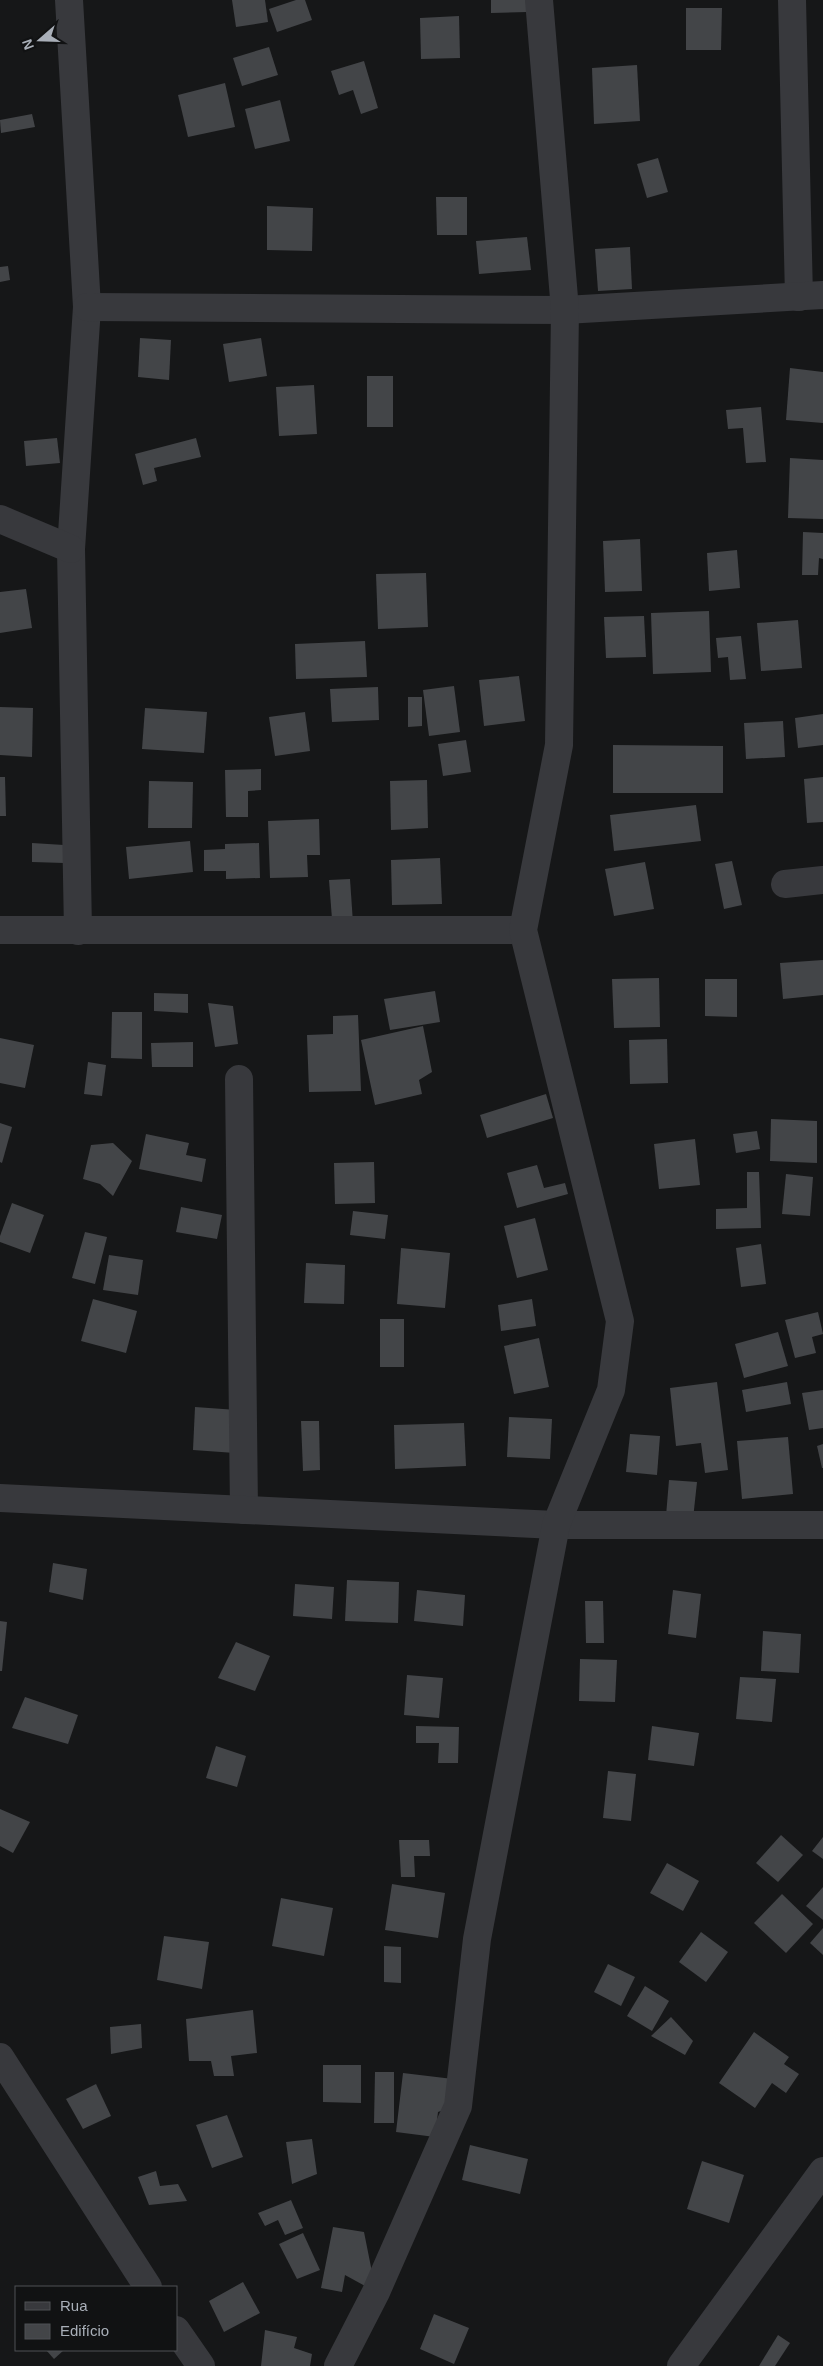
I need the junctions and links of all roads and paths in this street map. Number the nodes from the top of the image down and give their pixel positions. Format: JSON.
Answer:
{"nodes":[{"id":1,"x":69,"y":0,"type":"edge"},
{"id":2,"x":539,"y":0,"type":"edge"},
{"id":3,"x":792,"y":0,"type":"edge"},
{"id":4,"x":811,"y":296,"type":"edge"},
{"id":5,"x":87,"y":307,"type":"junction"},
{"id":6,"x":564,"y":310,"type":"junction"},
{"id":7,"x":0,"y":519,"type":"edge"},
{"id":8,"x":71,"y":549,"type":"junction"},
{"id":9,"x":823,"y":880,"type":"edge"},
{"id":10,"x":785,"y":884,"type":"dead end"},
{"id":11,"x":0,"y":930,"type":"edge"},
{"id":12,"x":523,"y":930,"type":"junction"},
{"id":13,"x":78,"y":931,"type":"junction"},
{"id":14,"x":239,"y":1079,"type":"dead end"},
{"id":15,"x":0,"y":1498,"type":"edge"},
{"id":16,"x":244,"y":1510,"type":"junction"},
{"id":17,"x":823,"y":1525,"type":"edge"},
{"id":18,"x":556,"y":1526,"type":"junction"},
{"id":19,"x":0,"y":2057,"type":"edge"},
{"id":20,"x":823,"y":2171,"type":"edge"},
{"id":21,"x":147,"y":2286,"type":"edge"},
{"id":22,"x":178,"y":2333,"type":"edge"},
{"id":23,"x":200,"y":2366,"type":"edge"},
{"id":24,"x":338,"y":2366,"type":"edge"},
{"id":25,"x":681,"y":2366,"type":"edge"}],
"edges":[{"from":1,"to":5,"type":"street"},
{"from":2,"to":6,"type":"street"},
{"from":3,"to":4,"type":"street"},
{"from":4,"to":6,"type":"street"},
{"from":5,"to":6,"type":"street"},
{"from":5,"to":8,"type":"street"},
{"from":6,"to":12,"type":"street"},
{"from":7,"to":8,"type":"street"},
{"from":8,"to":13,"type":"street"},
{"from":9,"to":10,"type":"street"},
{"from":11,"to":13,"type":"street"},
{"from":12,"to":13,"type":"street"},
{"from":12,"to":18,"type":"street"},
{"from":14,"to":16,"type":"street"},
{"from":15,"to":16,"type":"street"},
{"from":16,"to":18,"type":"street"},
{"from":17,"to":18,"type":"street"},
{"from":18,"to":24,"type":"street"},
{"from":19,"to":21,"type":"street"},
{"from":20,"to":25,"type":"street"},
{"from":22,"to":23,"type":"street"}]}
